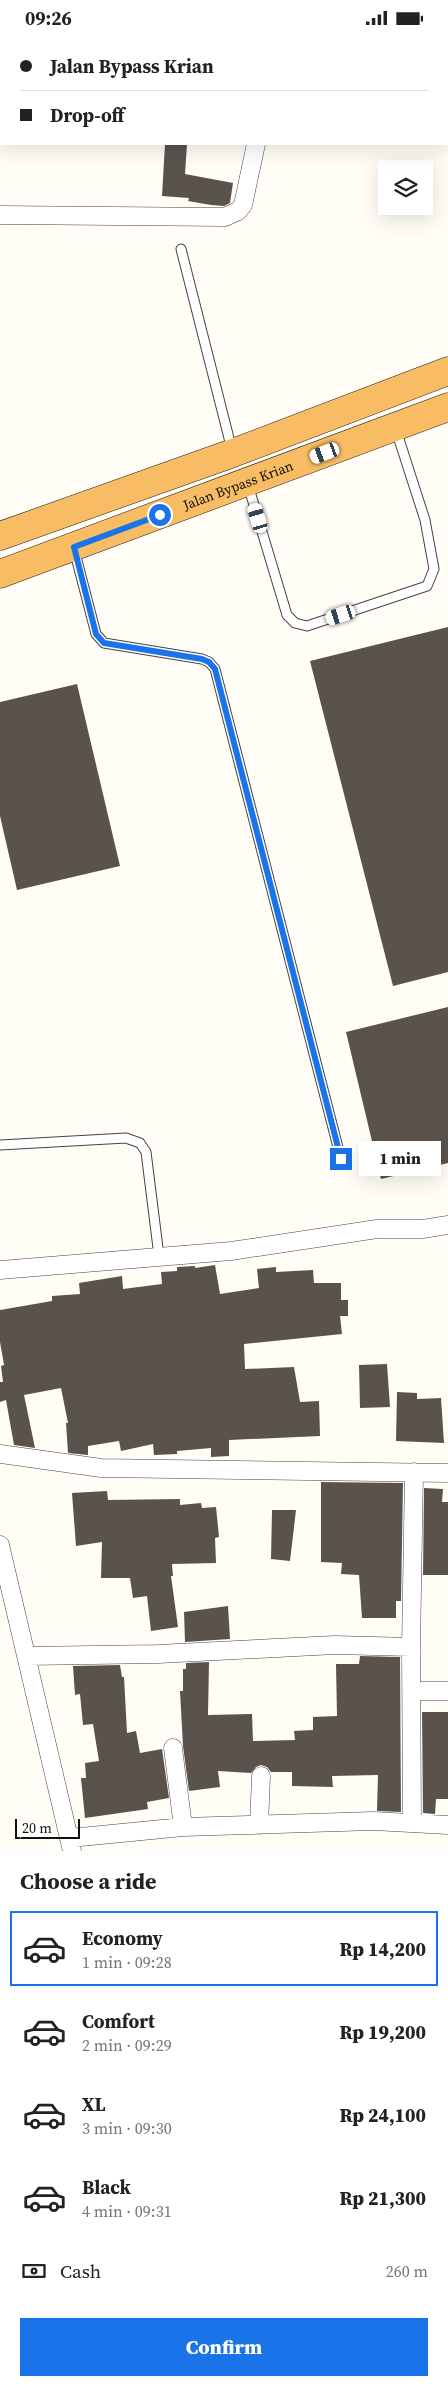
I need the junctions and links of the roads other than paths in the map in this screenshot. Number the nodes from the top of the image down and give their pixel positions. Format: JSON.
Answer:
{"nodes":[{"id":1,"x":256,"y":145,"type":"edge"},
{"id":2,"x":0,"y":215,"type":"edge"},
{"id":3,"x":181,"y":249,"type":"dead end"},
{"id":4,"x":448,"y":371,"type":"edge"},
{"id":5,"x":448,"y":407,"type":"edge"},
{"id":6,"x":395,"y":427,"type":"junction"},
{"id":7,"x":233,"y":453,"type":"junction"},
{"id":8,"x":248,"y":483,"type":"junction"},
{"id":9,"x":0,"y":536,"type":"edge"},
{"id":10,"x":74,"y":547,"type":"junction"},
{"id":11,"x":0,"y":574,"type":"edge"},
{"id":12,"x":0,"y":1145,"type":"edge"},
{"id":13,"x":341,"y":1159,"type":"dead end"},
{"id":14,"x":448,"y":1225,"type":"edge"},
{"id":15,"x":159,"y":1256,"type":"junction"},
{"id":16,"x":0,"y":1270,"type":"edge"},
{"id":17,"x":0,"y":1454,"type":"edge"},
{"id":18,"x":414,"y":1472,"type":"junction"},
{"id":19,"x":448,"y":1473,"type":"edge"},
{"id":20,"x":0,"y":1545,"type":"edge"},
{"id":21,"x":411,"y":1647,"type":"junction"},
{"id":22,"x":27,"y":1656,"type":"junction"},
{"id":23,"x":412,"y":1691,"type":"junction"},
{"id":24,"x":448,"y":1691,"type":"edge"},
{"id":25,"x":173,"y":1749,"type":"dead end"},
{"id":26,"x":261,"y":1776,"type":"dead end"},
{"id":27,"x":412,"y":1822,"type":"junction"},
{"id":28,"x":259,"y":1825,"type":"junction"},
{"id":29,"x":448,"y":1825,"type":"edge"},
{"id":30,"x":183,"y":1827,"type":"junction"},
{"id":31,"x":71,"y":1845,"type":"edge"}],
"edges":[{"from":1,"to":2,"type":"street"},
{"from":3,"to":7,"type":"lane"},
{"from":4,"to":7,"type":"highway"},
{"from":5,"to":6,"type":"highway","name":"Jalan Bypass Krian"},
{"from":6,"to":8,"type":"highway","name":"Jalan Bypass Krian"},
{"from":6,"to":8,"type":"lane"},
{"from":7,"to":9,"type":"highway"},
{"from":8,"to":10,"type":"highway","name":"Jalan Bypass Krian"},
{"from":10,"to":11,"type":"highway","name":"Jalan Bypass Krian"},
{"from":10,"to":13,"type":"lane"},
{"from":12,"to":15,"type":"lane"},
{"from":14,"to":15,"type":"street"},
{"from":15,"to":16,"type":"street"},
{"from":17,"to":18,"type":"street"},
{"from":18,"to":19,"type":"street"},
{"from":18,"to":21,"type":"street"},
{"from":20,"to":22,"type":"street"},
{"from":21,"to":22,"type":"street"},
{"from":21,"to":23,"type":"street"},
{"from":22,"to":31,"type":"street"},
{"from":23,"to":24,"type":"street"},
{"from":23,"to":27,"type":"street"},
{"from":25,"to":30,"type":"street"},
{"from":26,"to":28,"type":"street"},
{"from":27,"to":28,"type":"street"},
{"from":27,"to":29,"type":"street"},
{"from":28,"to":30,"type":"street"},
{"from":30,"to":31,"type":"street"}]}
